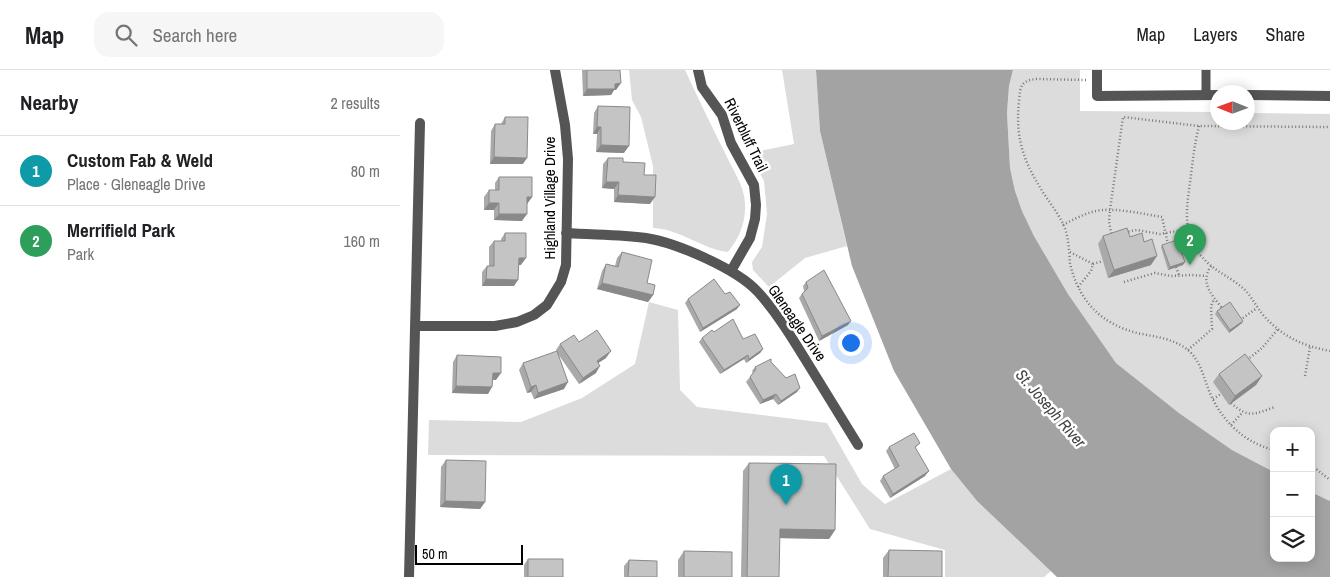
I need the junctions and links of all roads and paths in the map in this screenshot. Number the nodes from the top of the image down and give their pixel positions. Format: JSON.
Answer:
{"nodes":[{"id":1,"x":555,"y":70,"type":"edge"},
{"id":2,"x":698,"y":70,"type":"edge"},
{"id":3,"x":1206,"y":70,"type":"edge"},
{"id":4,"x":1097,"y":75,"type":"edge"},
{"id":5,"x":1206,"y":94,"type":"junction"},
{"id":6,"x":1210,"y":94,"type":"edge"},
{"id":7,"x":1255,"y":95,"type":"edge"},
{"id":8,"x":1330,"y":96,"type":"edge"},
{"id":9,"x":420,"y":122,"type":"dead end"},
{"id":10,"x":1199,"y":126,"type":"junction"},
{"id":11,"x":1330,"y":127,"type":"edge"},
{"id":12,"x":1110,"y":210,"type":"junction"},
{"id":13,"x":1063,"y":225,"type":"junction"},
{"id":14,"x":1188,"y":228,"type":"junction"},
{"id":15,"x":566,"y":233,"type":"junction"},
{"id":16,"x":1165,"y":234,"type":"junction"},
{"id":17,"x":1168,"y":244,"type":"edge"},
{"id":18,"x":1069,"y":251,"type":"junction"},
{"id":19,"x":1103,"y":261,"type":"dead end"},
{"id":20,"x":1093,"y":264,"type":"junction"},
{"id":21,"x":1211,"y":266,"type":"junction"},
{"id":22,"x":1176,"y":268,"type":"edge"},
{"id":23,"x":731,"y":271,"type":"junction"},
{"id":24,"x":1179,"y":276,"type":"junction"},
{"id":25,"x":1206,"y":276,"type":"junction"},
{"id":26,"x":1124,"y":282,"type":"dead end"},
{"id":27,"x":1078,"y":287,"type":"junction"},
{"id":28,"x":1214,"y":299,"type":"junction"},
{"id":29,"x":1257,"y":307,"type":"junction"},
{"id":30,"x":1222,"y":308,"type":"edge"},
{"id":31,"x":1240,"y":320,"type":"edge"},
{"id":32,"x":415,"y":326,"type":"junction"},
{"id":33,"x":1278,"y":329,"type":"junction"},
{"id":34,"x":1310,"y":347,"type":"junction"},
{"id":35,"x":1188,"y":350,"type":"junction"},
{"id":36,"x":1330,"y":351,"type":"edge"},
{"id":37,"x":1241,"y":365,"type":"edge"},
{"id":38,"x":1305,"y":376,"type":"dead end"},
{"id":39,"x":1221,"y":394,"type":"dead end"},
{"id":40,"x":1213,"y":399,"type":"junction"},
{"id":41,"x":1231,"y":404,"type":"edge"},
{"id":42,"x":1275,"y":407,"type":"dead end"},
{"id":43,"x":1242,"y":412,"type":"junction"},
{"id":44,"x":1232,"y":426,"type":"junction"},
{"id":45,"x":858,"y":444,"type":"dead end"},
{"id":46,"x":1270,"y":449,"type":"edge"},
{"id":47,"x":1315,"y":468,"type":"edge"},
{"id":48,"x":1330,"y":480,"type":"edge"},
{"id":49,"x":409,"y":577,"type":"edge"}],
"edges":[{"from":1,"to":15,"type":"street","name":"Highland Village Drive"},
{"from":2,"to":23,"type":"street","name":"Riverbluff Trail"},
{"from":3,"to":5,"type":"lane"},
{"from":4,"to":5,"type":"street"},
{"from":4,"to":13,"type":"path"},
{"from":5,"to":6,"type":"street"},
{"from":7,"to":8,"type":"street"},
{"from":9,"to":32,"type":"street"},
{"from":10,"to":11,"type":"path"},
{"from":10,"to":12,"type":"path"},
{"from":10,"to":14,"type":"path"},
{"from":12,"to":13,"type":"path"},
{"from":12,"to":16,"type":"path"},
{"from":12,"to":16,"type":"path"},
{"from":13,"to":18,"type":"path"},
{"from":14,"to":16,"type":"path"},
{"from":14,"to":21,"type":"path"},
{"from":15,"to":23,"type":"street","name":"Gleneagle Drive"},
{"from":15,"to":32,"type":"street","name":"Highland Village Drive"},
{"from":16,"to":17,"type":"path"},
{"from":18,"to":20,"type":"path"},
{"from":18,"to":27,"type":"path"},
{"from":19,"to":20,"type":"path"},
{"from":20,"to":27,"type":"path"},
{"from":21,"to":25,"type":"path"},
{"from":21,"to":29,"type":"path"},
{"from":22,"to":24,"type":"path"},
{"from":23,"to":45,"type":"street","name":"Gleneagle Drive"},
{"from":24,"to":25,"type":"path"},
{"from":24,"to":26,"type":"path"},
{"from":25,"to":28,"type":"path"},
{"from":27,"to":35,"type":"path"},
{"from":28,"to":30,"type":"path"},
{"from":28,"to":35,"type":"path"},
{"from":29,"to":31,"type":"path"},
{"from":29,"to":33,"type":"path"},
{"from":32,"to":49,"type":"street"},
{"from":33,"to":34,"type":"path"},
{"from":33,"to":37,"type":"path"},
{"from":34,"to":36,"type":"path"},
{"from":34,"to":38,"type":"path"},
{"from":35,"to":40,"type":"path"},
{"from":39,"to":40,"type":"path"},
{"from":40,"to":44,"type":"path"},
{"from":41,"to":43,"type":"path"},
{"from":42,"to":43,"type":"path"},
{"from":43,"to":44,"type":"path"},
{"from":44,"to":46,"type":"path"},
{"from":47,"to":48,"type":"path"}]}
